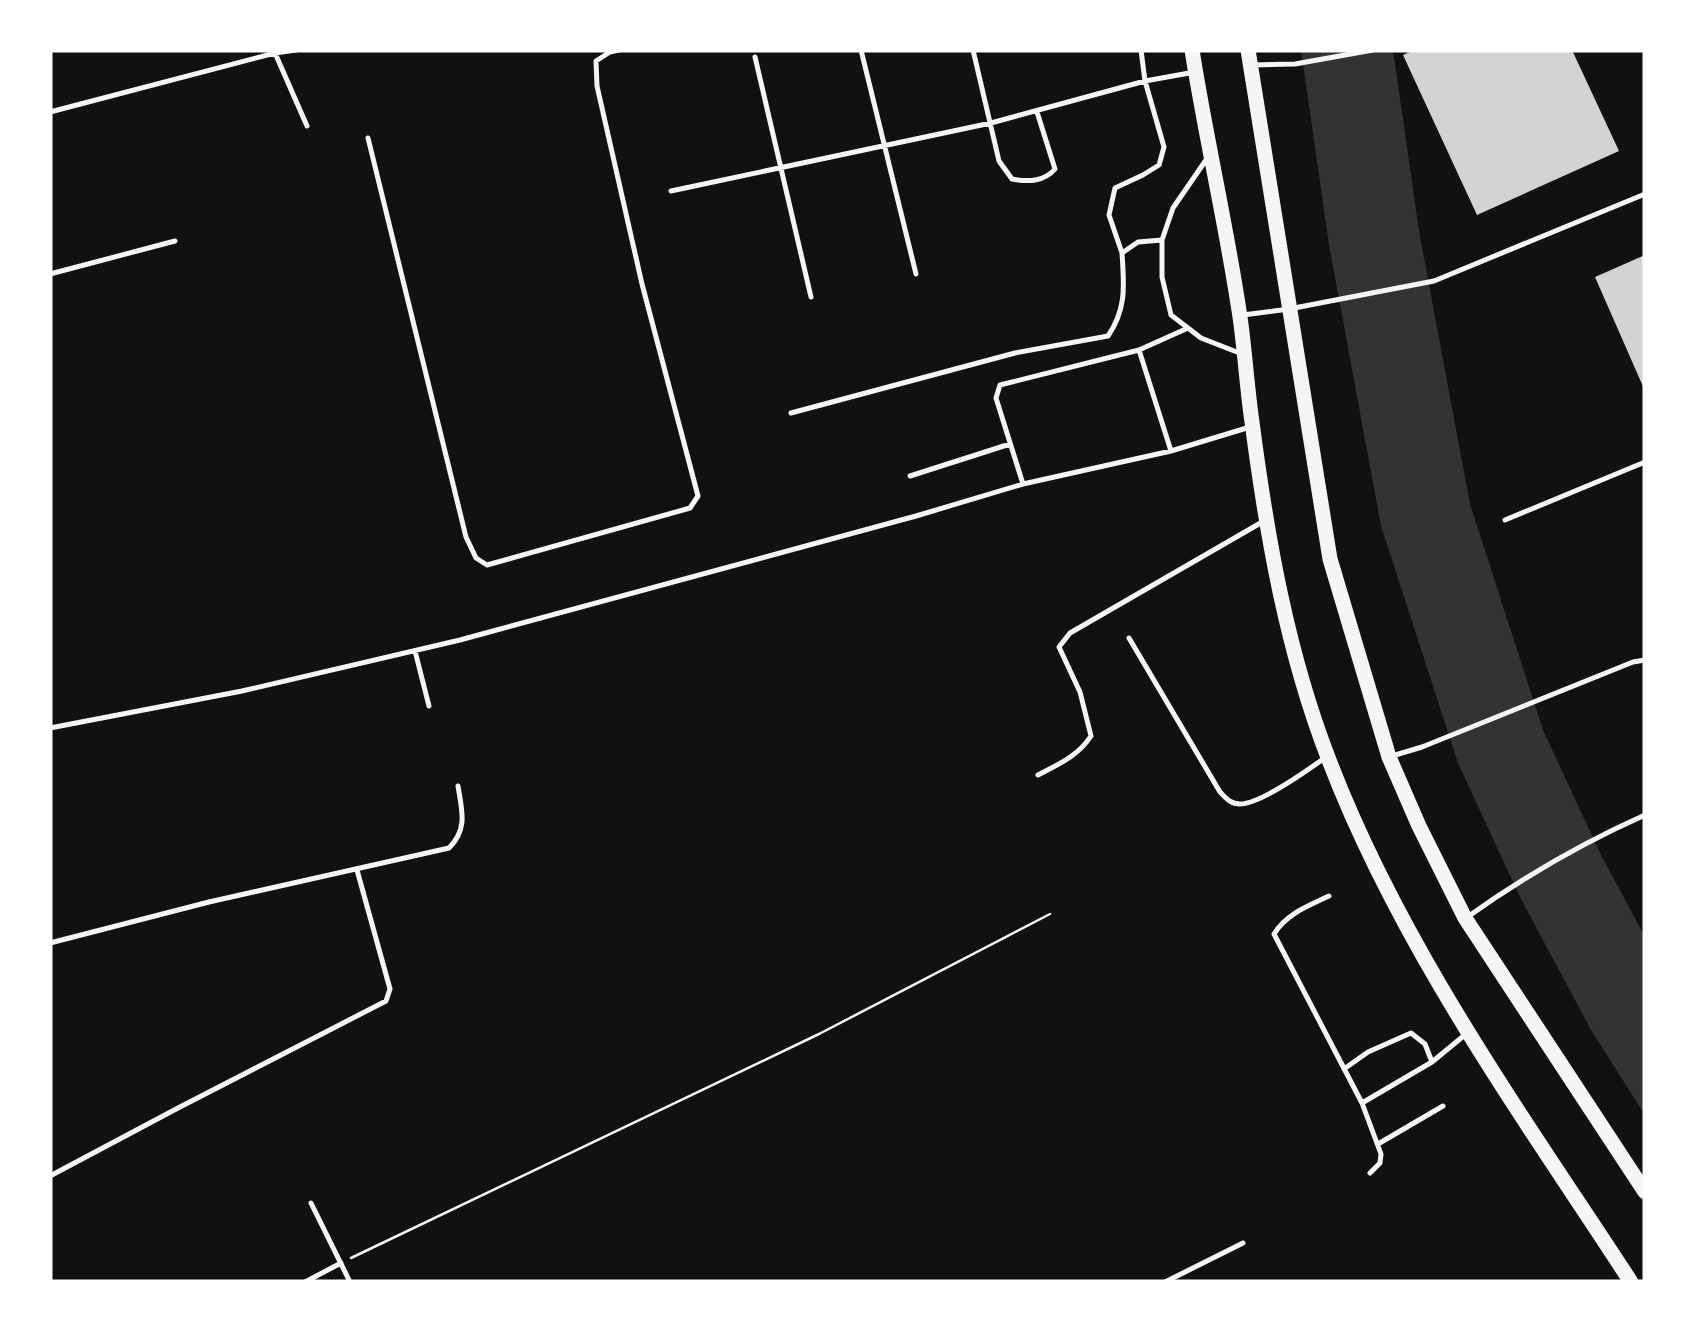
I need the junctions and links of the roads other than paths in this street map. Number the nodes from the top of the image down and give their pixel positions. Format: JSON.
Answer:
{"nodes":[{"id":1,"x":296,"y":50,"type":"edge"},
{"id":2,"x":619,"y":50,"type":"edge"},
{"id":3,"x":861,"y":50,"type":"edge"},
{"id":4,"x":973,"y":50,"type":"edge"},
{"id":5,"x":1140,"y":50,"type":"edge"},
{"id":6,"x":1192,"y":50,"type":"edge"},
{"id":7,"x":1374,"y":50,"type":"edge"},
{"id":8,"x":275,"y":53,"type":"junction"},
{"id":9,"x":754,"y":57,"type":"dead end"},
{"id":10,"x":1249,"y":58,"type":"edge"},
{"id":11,"x":1195,"y":72,"type":"junction"},
{"id":12,"x":1145,"y":82,"type":"junction"},
{"id":13,"x":50,"y":112,"type":"edge"},
{"id":14,"x":1038,"y":112,"type":"junction"},
{"id":15,"x":991,"y":122,"type":"junction"},
{"id":16,"x":307,"y":126,"type":"dead end"},
{"id":17,"x":368,"y":138,"type":"dead end"},
{"id":18,"x":883,"y":146,"type":"junction"},
{"id":19,"x":1210,"y":154,"type":"junction"},
{"id":20,"x":780,"y":168,"type":"junction"},
{"id":21,"x":672,"y":191,"type":"dead end"},
{"id":22,"x":1645,"y":194,"type":"edge"},
{"id":23,"x":1162,"y":240,"type":"junction"},
{"id":24,"x":175,"y":241,"type":"dead end"},
{"id":25,"x":1122,"y":252,"type":"junction"},
{"id":26,"x":50,"y":274,"type":"edge"},
{"id":27,"x":916,"y":274,"type":"dead end"},
{"id":28,"x":811,"y":297,"type":"dead end"},
{"id":29,"x":1289,"y":309,"type":"junction"},
{"id":30,"x":1240,"y":315,"type":"junction"},
{"id":31,"x":1188,"y":328,"type":"junction"},
{"id":32,"x":1139,"y":350,"type":"junction"},
{"id":33,"x":1244,"y":354,"type":"junction"},
{"id":34,"x":791,"y":413,"type":"dead end"},
{"id":35,"x":1252,"y":426,"type":"junction"},
{"id":36,"x":1010,"y":444,"type":"junction"},
{"id":37,"x":1171,"y":451,"type":"junction"},
{"id":38,"x":1645,"y":462,"type":"edge"},
{"id":39,"x":910,"y":476,"type":"dead end"},
{"id":40,"x":1023,"y":484,"type":"junction"},
{"id":41,"x":1267,"y":520,"type":"junction"},
{"id":42,"x":1506,"y":520,"type":"dead end"},
{"id":43,"x":1130,"y":638,"type":"dead end"},
{"id":44,"x":415,"y":651,"type":"junction"},
{"id":45,"x":1645,"y":660,"type":"edge"},
{"id":46,"x":429,"y":706,"type":"dead end"},
{"id":47,"x":50,"y":728,"type":"edge"},
{"id":48,"x":1328,"y":756,"type":"junction"},
{"id":49,"x":1389,"y":757,"type":"junction"},
{"id":50,"x":1038,"y":774,"type":"dead end"},
{"id":51,"x":458,"y":786,"type":"dead end"},
{"id":52,"x":1645,"y":816,"type":"edge"},
{"id":53,"x":357,"y":870,"type":"junction"},
{"id":54,"x":1329,"y":896,"type":"dead end"},
{"id":55,"x":1466,"y":918,"type":"junction"},
{"id":56,"x":50,"y":943,"type":"edge"},
{"id":57,"x":1469,"y":1032,"type":"junction"},
{"id":58,"x":1432,"y":1062,"type":"junction"},
{"id":59,"x":1344,"y":1068,"type":"junction"},
{"id":60,"x":1362,"y":1104,"type":"junction"},
{"id":61,"x":1443,"y":1106,"type":"dead end"},
{"id":62,"x":1378,"y":1144,"type":"junction"},
{"id":63,"x":1370,"y":1173,"type":"dead end"},
{"id":64,"x":50,"y":1176,"type":"edge"},
{"id":65,"x":1645,"y":1192,"type":"edge"},
{"id":66,"x":311,"y":1203,"type":"dead end"},
{"id":67,"x":1243,"y":1243,"type":"dead end"},
{"id":68,"x":341,"y":1263,"type":"junction"},
{"id":69,"x":306,"y":1282,"type":"edge"},
{"id":70,"x":350,"y":1282,"type":"edge"},
{"id":71,"x":1165,"y":1282,"type":"edge"},
{"id":72,"x":1631,"y":1282,"type":"edge"}],
"edges":[{"from":1,"to":8,"type":"lane"},
{"from":2,"to":17,"type":"lane"},
{"from":3,"to":18,"type":"lane"},
{"from":4,"to":15,"type":"lane"},
{"from":5,"to":12,"type":"lane"},
{"from":6,"to":11,"type":"highway"},
{"from":7,"to":10,"type":"lane"},
{"from":8,"to":13,"type":"lane"},
{"from":8,"to":16,"type":"lane"},
{"from":9,"to":20,"type":"lane"},
{"from":10,"to":29,"type":"highway"},
{"from":11,"to":12,"type":"lane"},
{"from":11,"to":19,"type":"highway"},
{"from":12,"to":14,"type":"lane"},
{"from":12,"to":25,"type":"lane"},
{"from":14,"to":15,"type":"lane"},
{"from":14,"to":15,"type":"lane"},
{"from":15,"to":18,"type":"lane"},
{"from":18,"to":20,"type":"lane"},
{"from":18,"to":27,"type":"lane"},
{"from":19,"to":23,"type":"lane"},
{"from":19,"to":30,"type":"highway"},
{"from":20,"to":21,"type":"lane"},
{"from":20,"to":28,"type":"lane"},
{"from":22,"to":29,"type":"lane"},
{"from":23,"to":25,"type":"lane"},
{"from":23,"to":31,"type":"lane"},
{"from":24,"to":26,"type":"lane"},
{"from":25,"to":34,"type":"lane"},
{"from":29,"to":30,"type":"lane"},
{"from":29,"to":49,"type":"highway"},
{"from":30,"to":33,"type":"highway"},
{"from":31,"to":32,"type":"lane"},
{"from":31,"to":33,"type":"lane"},
{"from":32,"to":36,"type":"lane"},
{"from":32,"to":37,"type":"lane"},
{"from":33,"to":35,"type":"highway"},
{"from":35,"to":37,"type":"lane"},
{"from":35,"to":41,"type":"highway"},
{"from":36,"to":39,"type":"lane"},
{"from":36,"to":40,"type":"lane"},
{"from":37,"to":40,"type":"lane"},
{"from":38,"to":42,"type":"lane"},
{"from":40,"to":44,"type":"lane"},
{"from":41,"to":48,"type":"highway"},
{"from":41,"to":50,"type":"lane"},
{"from":43,"to":48,"type":"lane"},
{"from":44,"to":46,"type":"lane"},
{"from":44,"to":47,"type":"lane"},
{"from":45,"to":49,"type":"lane"},
{"from":48,"to":57,"type":"highway"},
{"from":49,"to":55,"type":"highway"},
{"from":51,"to":53,"type":"lane"},
{"from":52,"to":55,"type":"lane"},
{"from":53,"to":56,"type":"lane"},
{"from":53,"to":64,"type":"lane"},
{"from":54,"to":59,"type":"lane"},
{"from":55,"to":65,"type":"highway"},
{"from":57,"to":58,"type":"lane"},
{"from":57,"to":72,"type":"highway"},
{"from":58,"to":59,"type":"lane"},
{"from":58,"to":60,"type":"lane"},
{"from":59,"to":60,"type":"lane"},
{"from":60,"to":62,"type":"lane"},
{"from":61,"to":62,"type":"lane"},
{"from":62,"to":63,"type":"lane"},
{"from":66,"to":68,"type":"lane"},
{"from":67,"to":71,"type":"lane"},
{"from":68,"to":69,"type":"lane"},
{"from":68,"to":70,"type":"lane"}]}
